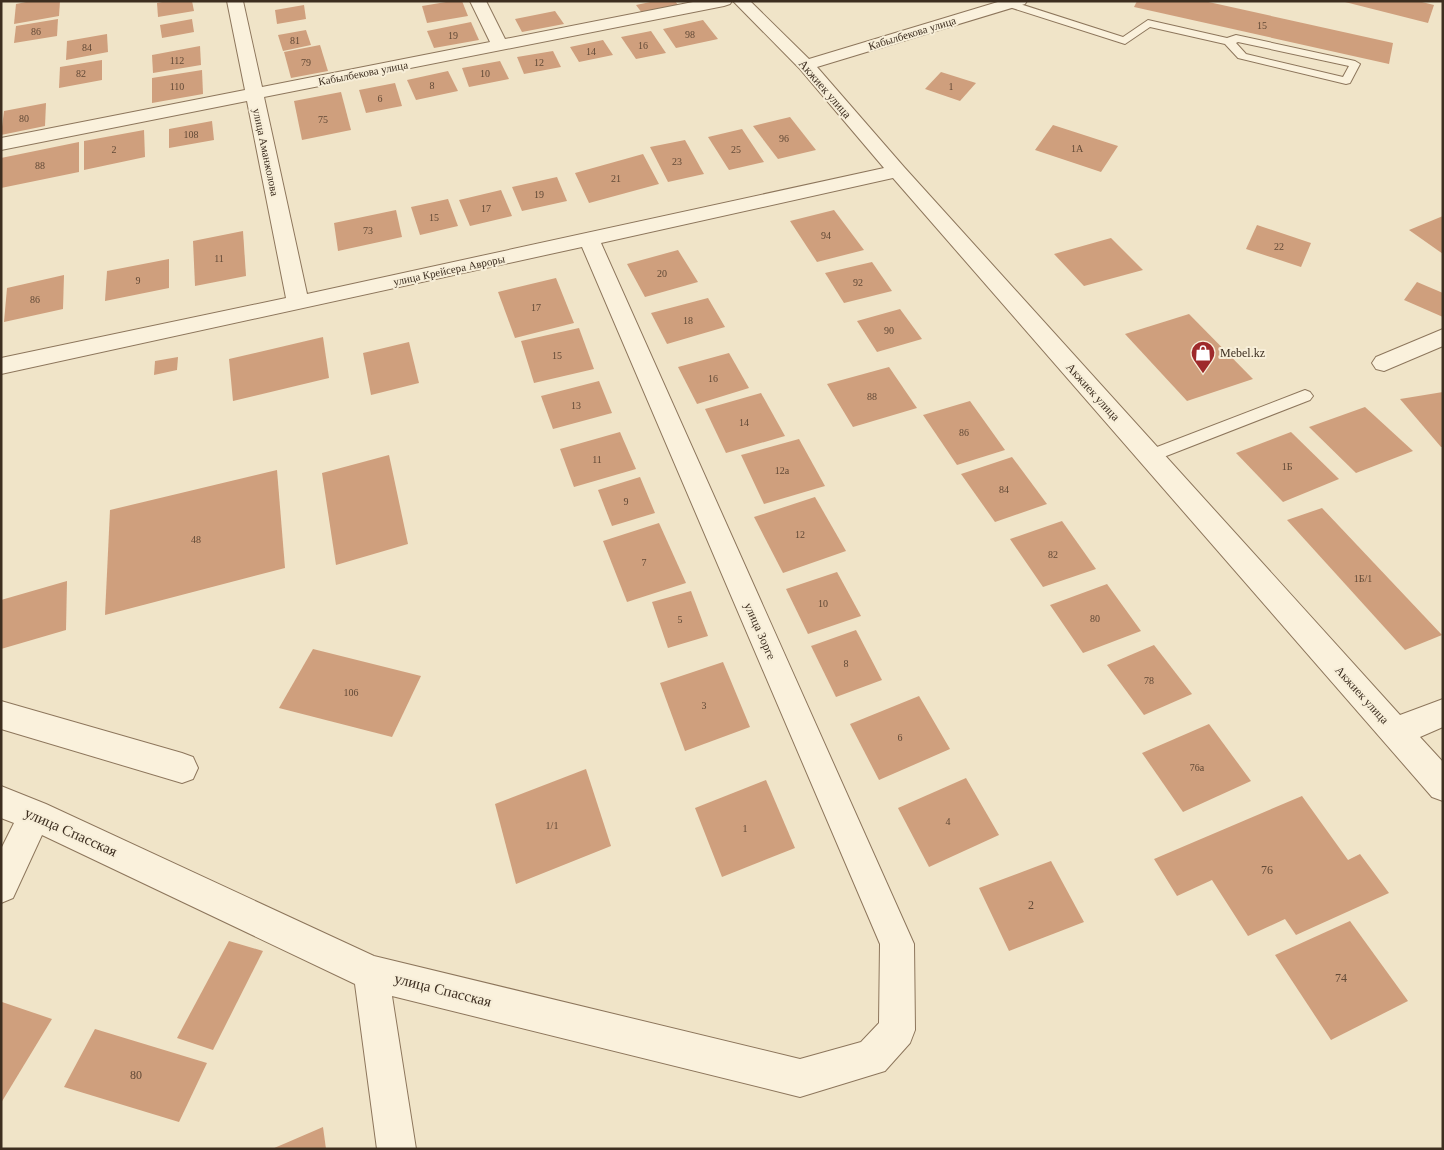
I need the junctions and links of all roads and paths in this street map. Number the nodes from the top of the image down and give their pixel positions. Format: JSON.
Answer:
{"nodes":[{"id":1,"x":235,"y":1,"type":"edge"},
{"id":2,"x":478,"y":1,"type":"edge"},
{"id":3,"x":724,"y":1,"type":"edge"},
{"id":4,"x":741,"y":1,"type":"edge"},
{"id":5,"x":1014,"y":3,"type":"edge"},
{"id":6,"x":1229,"y":42,"type":"junction"},
{"id":7,"x":500,"y":46,"type":"junction"},
{"id":8,"x":806,"y":65,"type":"junction"},
{"id":9,"x":254,"y":95,"type":"junction"},
{"id":10,"x":1,"y":144,"type":"edge"},
{"id":11,"x":897,"y":172,"type":"junction"},
{"id":12,"x":590,"y":239,"type":"junction"},
{"id":13,"x":298,"y":303,"type":"junction"},
{"id":14,"x":1443,"y":337,"type":"edge"},
{"id":15,"x":1384,"y":364,"type":"dead end"},
{"id":16,"x":1,"y":366,"type":"edge"},
{"id":17,"x":1305,"y":396,"type":"dead end"},
{"id":18,"x":1150,"y":456,"type":"junction"},
{"id":19,"x":1443,"y":713,"type":"edge"},
{"id":20,"x":1,"y":715,"type":"edge"},
{"id":21,"x":1395,"y":732,"type":"junction"},
{"id":22,"x":182,"y":768,"type":"dead end"},
{"id":23,"x":1443,"y":786,"type":"edge"},
{"id":24,"x":1,"y":802,"type":"edge"},
{"id":25,"x":35,"y":815,"type":"junction"},
{"id":26,"x":1,"y":886,"type":"edge"},
{"id":27,"x":371,"y":973,"type":"junction"},
{"id":28,"x":898,"y":1030,"type":"joint"},
{"id":29,"x":397,"y":1149,"type":"edge"}],
"edges":[{"from":1,"to":9,"type":"street","name":"улица Аманжолова"},
{"from":2,"to":7,"type":"street"},
{"from":3,"to":7,"type":"street","name":"Кабылбекова улица"},
{"from":4,"to":8,"type":"street","name":"Акжиек улица"},
{"from":5,"to":6,"type":"lane"},
{"from":5,"to":8,"type":"street","name":"Кабылбекова улица"},
{"from":6,"to":6,"type":"lane"},
{"from":7,"to":9,"type":"street","name":"Кабылбекова улица"},
{"from":8,"to":11,"type":"street","name":"Акжиек улица"},
{"from":9,"to":10,"type":"street","name":"Кабылбекова улица"},
{"from":9,"to":13,"type":"street","name":"улица Аманжолова"},
{"from":11,"to":12,"type":"street","name":"улица Крейсера Авроры"},
{"from":11,"to":18,"type":"street","name":"Акжиек улица"},
{"from":12,"to":13,"type":"street","name":"улица Крейсера Авроры"},
{"from":12,"to":28,"type":"street","name":"улица Зорге"},
{"from":13,"to":16,"type":"street","name":"улица Крейсера Авроры"},
{"from":14,"to":15,"type":"street"},
{"from":17,"to":18,"type":"lane"},
{"from":18,"to":21,"type":"street","name":"Акжиек улица"},
{"from":19,"to":21,"type":"street"},
{"from":20,"to":22,"type":"street"},
{"from":21,"to":23,"type":"street","name":"Акжиек улица"},
{"from":24,"to":25,"type":"street","name":"улица Спасская"},
{"from":25,"to":26,"type":"street"},
{"from":25,"to":27,"type":"street","name":"улица Спасская"},
{"from":27,"to":28,"type":"street","name":"улица Спасская"},
{"from":27,"to":29,"type":"street"}]}
